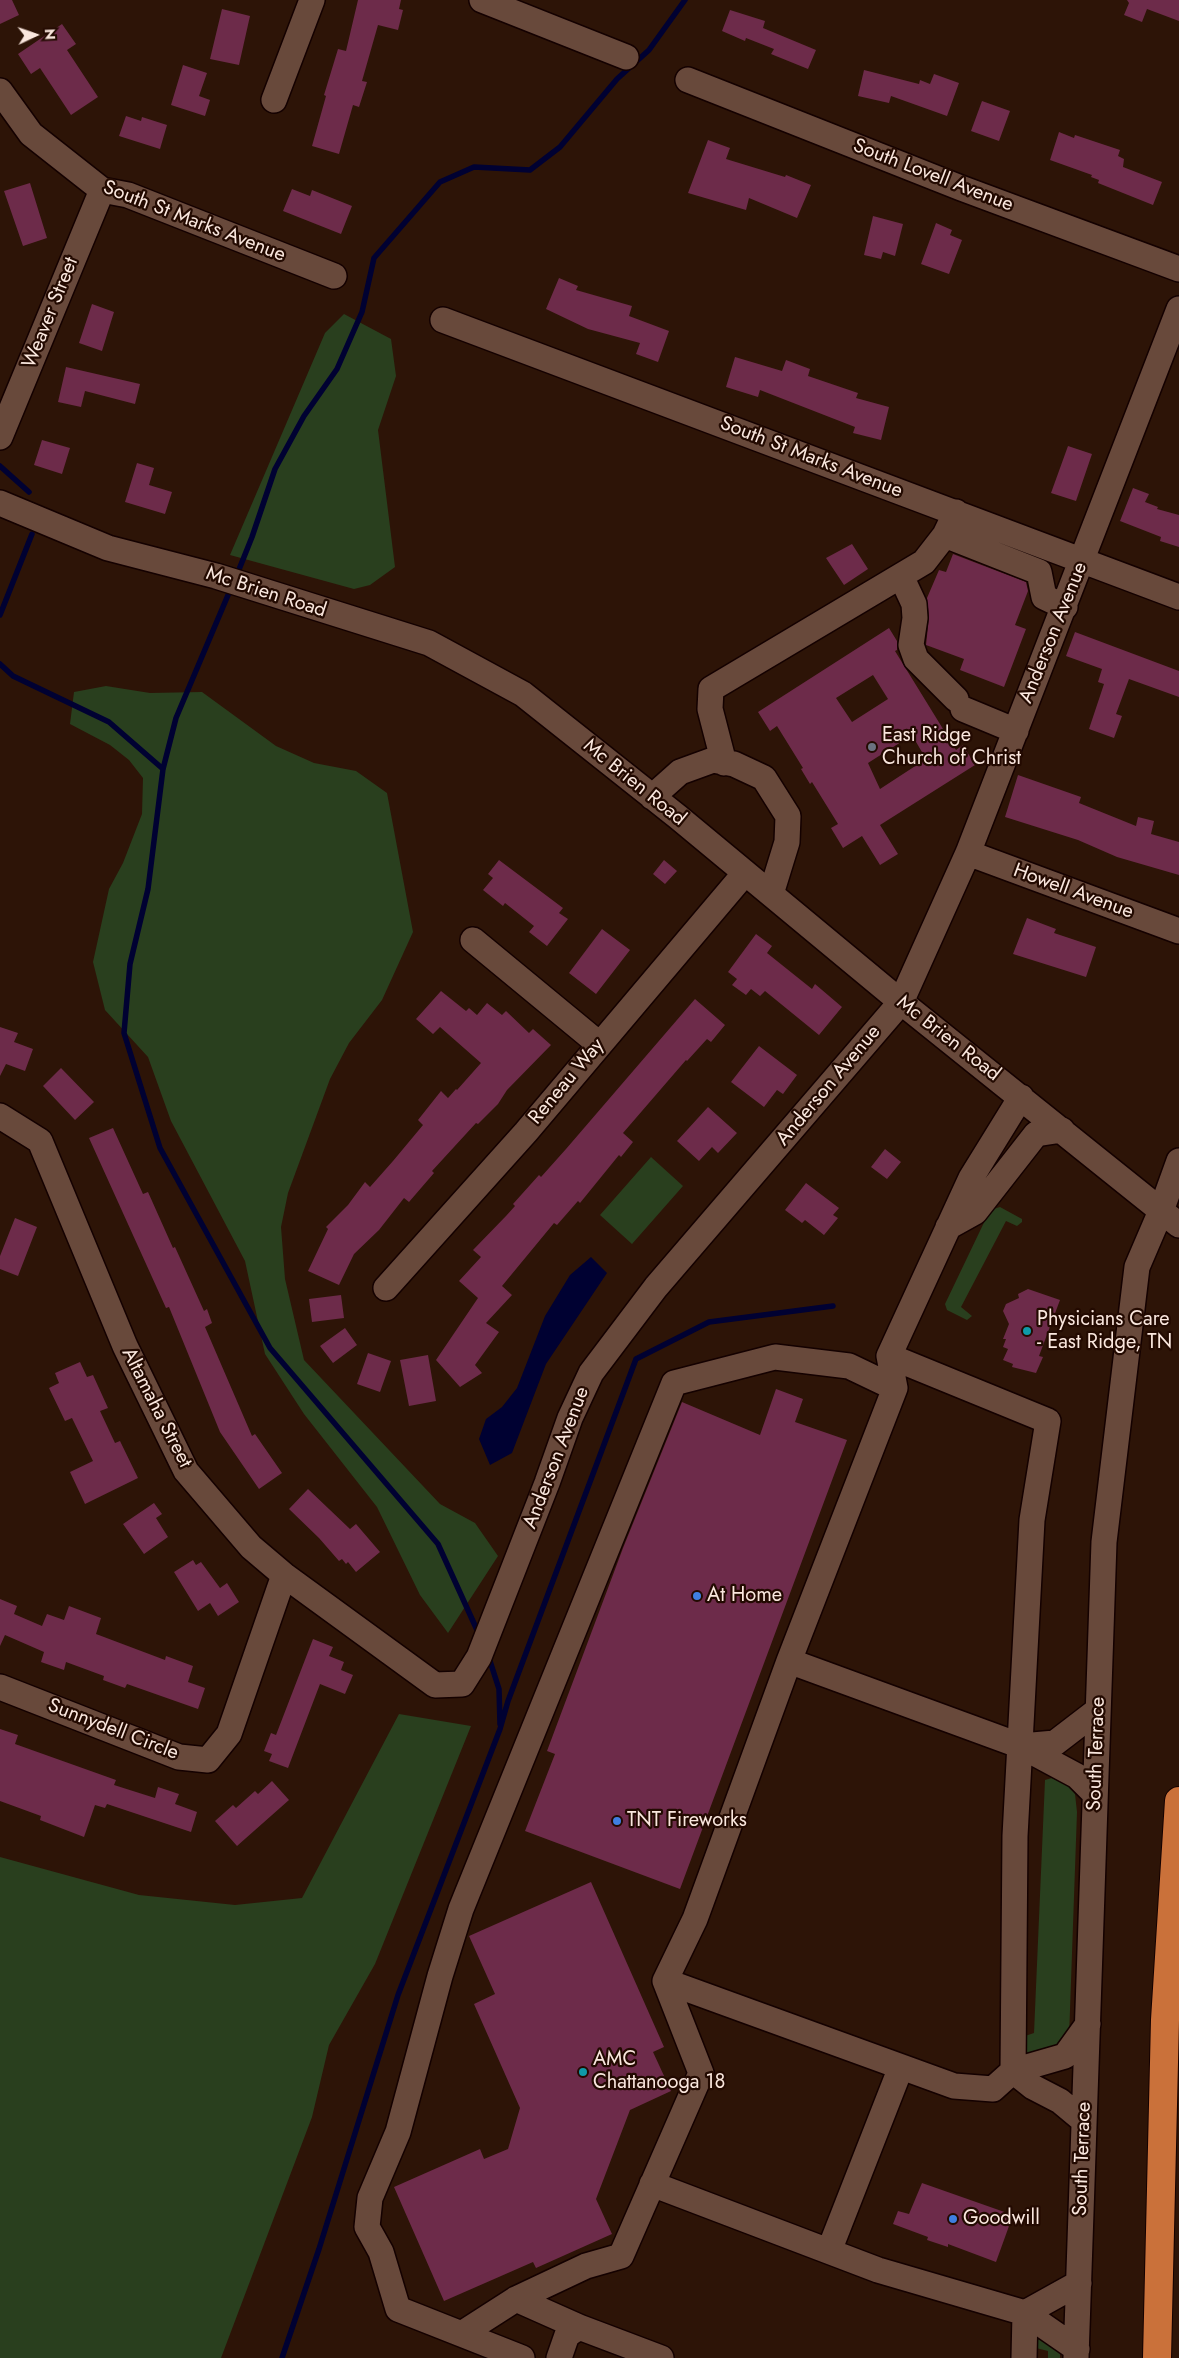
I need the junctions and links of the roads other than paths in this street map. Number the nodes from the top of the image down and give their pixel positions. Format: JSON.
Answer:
{"nodes":[{"id":1,"x":312,"y":0,"type":"edge"},
{"id":2,"x":482,"y":0,"type":"edge"},
{"id":3,"x":626,"y":57,"type":"dead end"},
{"id":4,"x":688,"y":80,"type":"dead end"},
{"id":5,"x":0,"y":91,"type":"edge"},
{"id":6,"x":274,"y":100,"type":"dead end"},
{"id":7,"x":102,"y":190,"type":"junction"},
{"id":8,"x":1179,"y":269,"type":"edge"},
{"id":9,"x":334,"y":276,"type":"dead end"},
{"id":10,"x":1179,"y":309,"type":"edge"},
{"id":11,"x":443,"y":320,"type":"dead end"},
{"id":12,"x":0,"y":437,"type":"edge"},
{"id":13,"x":0,"y":503,"type":"edge"},
{"id":14,"x":956,"y":512,"type":"junction"},
{"id":15,"x":944,"y":535,"type":"junction"},
{"id":16,"x":1083,"y":560,"type":"junction"},
{"id":17,"x":901,"y":576,"type":"junction"},
{"id":18,"x":1179,"y":597,"type":"edge"},
{"id":19,"x":1065,"y":607,"type":"junction"},
{"id":20,"x":1016,"y":731,"type":"junction"},
{"id":21,"x":724,"y":762,"type":"junction"},
{"id":22,"x":652,"y":796,"type":"junction"},
{"id":23,"x":968,"y":852,"type":"junction"},
{"id":24,"x":745,"y":873,"type":"junction"},
{"id":25,"x":771,"y":894,"type":"junction"},
{"id":26,"x":1179,"y":930,"type":"edge"},
{"id":27,"x":473,"y":940,"type":"dead end"},
{"id":28,"x":901,"y":1002,"type":"junction"},
{"id":29,"x":599,"y":1044,"type":"junction"},
{"id":30,"x":1021,"y":1097,"type":"junction"},
{"id":31,"x":2,"y":1123,"type":"edge"},
{"id":32,"x":1062,"y":1130,"type":"junction"},
{"id":33,"x":1179,"y":1161,"type":"edge"},
{"id":34,"x":1172,"y":1219,"type":"edge"},
{"id":35,"x":948,"y":1227,"type":"junction"},
{"id":36,"x":386,"y":1288,"type":"dead end"},
{"id":37,"x":889,"y":1356,"type":"junction"},
{"id":38,"x":896,"y":1388,"type":"junction"},
{"id":39,"x":284,"y":1575,"type":"junction"},
{"id":40,"x":789,"y":1661,"type":"junction"},
{"id":41,"x":435,"y":1684,"type":"joint"},
{"id":42,"x":0,"y":1686,"type":"edge"},
{"id":43,"x":1098,"y":1710,"type":"junction"},
{"id":44,"x":1021,"y":1746,"type":"junction"},
{"id":45,"x":1095,"y":1794,"type":"junction"},
{"id":46,"x":1179,"y":1801,"type":"edge"},
{"id":47,"x":665,"y":1981,"type":"junction"},
{"id":48,"x":1088,"y":2024,"type":"junction"},
{"id":49,"x":901,"y":2067,"type":"junction"},
{"id":50,"x":1013,"y":2071,"type":"junction"},
{"id":51,"x":1084,"y":2121,"type":"junction"},
{"id":52,"x":652,"y":2184,"type":"junction"},
{"id":53,"x":829,"y":2251,"type":"junction"},
{"id":54,"x":1079,"y":2283,"type":"junction"},
{"id":55,"x":516,"y":2299,"type":"junction"},
{"id":56,"x":1025,"y":2313,"type":"junction"},
{"id":57,"x":578,"y":2327,"type":"junction"},
{"id":58,"x":463,"y":2333,"type":"junction"},
{"id":59,"x":1076,"y":2353,"type":"edge"},
{"id":60,"x":522,"y":2358,"type":"edge"},
{"id":61,"x":559,"y":2358,"type":"edge"},
{"id":62,"x":661,"y":2358,"type":"edge"},
{"id":63,"x":1024,"y":2358,"type":"edge"},
{"id":64,"x":1157,"y":2358,"type":"edge"}],
"edges":[{"from":1,"to":6,"type":"street"},
{"from":2,"to":3,"type":"street"},
{"from":4,"to":8,"type":"street","name":"South Lovell Avenue"},
{"from":5,"to":7,"type":"street","name":"South St Marks Avenue"},
{"from":7,"to":9,"type":"street","name":"South St Marks Avenue"},
{"from":7,"to":12,"type":"street","name":"Weaver Street"},
{"from":10,"to":16,"type":"street","name":"Anderson Avenue"},
{"from":11,"to":14,"type":"street","name":"South St Marks Avenue"},
{"from":13,"to":22,"type":"street","name":"Mc Brien Road"},
{"from":14,"to":15,"type":"street"},
{"from":14,"to":16,"type":"street","name":"South St Marks Avenue"},
{"from":15,"to":17,"type":"street"},
{"from":15,"to":19,"type":"street"},
{"from":16,"to":18,"type":"street","name":"South St Marks Avenue"},
{"from":16,"to":19,"type":"street","name":"Anderson Avenue"},
{"from":17,"to":20,"type":"street"},
{"from":17,"to":21,"type":"street"},
{"from":19,"to":20,"type":"street","name":"Anderson Avenue"},
{"from":20,"to":23,"type":"street","name":"Anderson Avenue"},
{"from":21,"to":22,"type":"street"},
{"from":21,"to":25,"type":"street"},
{"from":22,"to":24,"type":"street","name":"Mc Brien Road"},
{"from":23,"to":26,"type":"street","name":"Howell Avenue"},
{"from":23,"to":28,"type":"street","name":"Anderson Avenue"},
{"from":24,"to":25,"type":"street","name":"Mc Brien Road"},
{"from":24,"to":29,"type":"street","name":"Reneau Way"},
{"from":25,"to":28,"type":"street","name":"Mc Brien Road"},
{"from":27,"to":29,"type":"street"},
{"from":28,"to":30,"type":"street","name":"Mc Brien Road"},
{"from":28,"to":41,"type":"street","name":"Anderson Avenue"},
{"from":29,"to":36,"type":"street","name":"Reneau Way"},
{"from":30,"to":32,"type":"street","name":"Mc Brien Road"},
{"from":30,"to":35,"type":"street"},
{"from":31,"to":39,"type":"street","name":"Altamaha Street"},
{"from":32,"to":34,"type":"street","name":"Mc Brien Road"},
{"from":32,"to":35,"type":"street"},
{"from":33,"to":34,"type":"street","name":"South Terrace"},
{"from":34,"to":43,"type":"street","name":"South Terrace"},
{"from":35,"to":37,"type":"street"},
{"from":37,"to":38,"type":"street"},
{"from":37,"to":44,"type":"street"},
{"from":38,"to":40,"type":"street"},
{"from":38,"to":58,"type":"street"},
{"from":39,"to":41,"type":"street","name":"Altamaha Street"},
{"from":39,"to":42,"type":"street","name":"Sunnydell Circle"},
{"from":40,"to":44,"type":"street"},
{"from":40,"to":47,"type":"street"},
{"from":43,"to":44,"type":"street"},
{"from":43,"to":45,"type":"street","name":"South Terrace"},
{"from":44,"to":45,"type":"street"},
{"from":44,"to":50,"type":"street"},
{"from":45,"to":48,"type":"street","name":"South Terrace"},
{"from":46,"to":64,"type":"highway"},
{"from":47,"to":49,"type":"street"},
{"from":47,"to":52,"type":"street"},
{"from":48,"to":50,"type":"street"},
{"from":48,"to":51,"type":"street","name":"South Terrace"},
{"from":49,"to":50,"type":"street"},
{"from":49,"to":53,"type":"street"},
{"from":50,"to":51,"type":"street"},
{"from":51,"to":54,"type":"street","name":"South Terrace"},
{"from":52,"to":53,"type":"street"},
{"from":52,"to":55,"type":"street"},
{"from":53,"to":56,"type":"street"},
{"from":54,"to":56,"type":"street"},
{"from":54,"to":59,"type":"street","name":"South Terrace"},
{"from":55,"to":57,"type":"street"},
{"from":55,"to":58,"type":"street"},
{"from":56,"to":59,"type":"street"},
{"from":56,"to":63,"type":"street"},
{"from":57,"to":61,"type":"street"},
{"from":57,"to":62,"type":"street"},
{"from":58,"to":60,"type":"street"}]}
